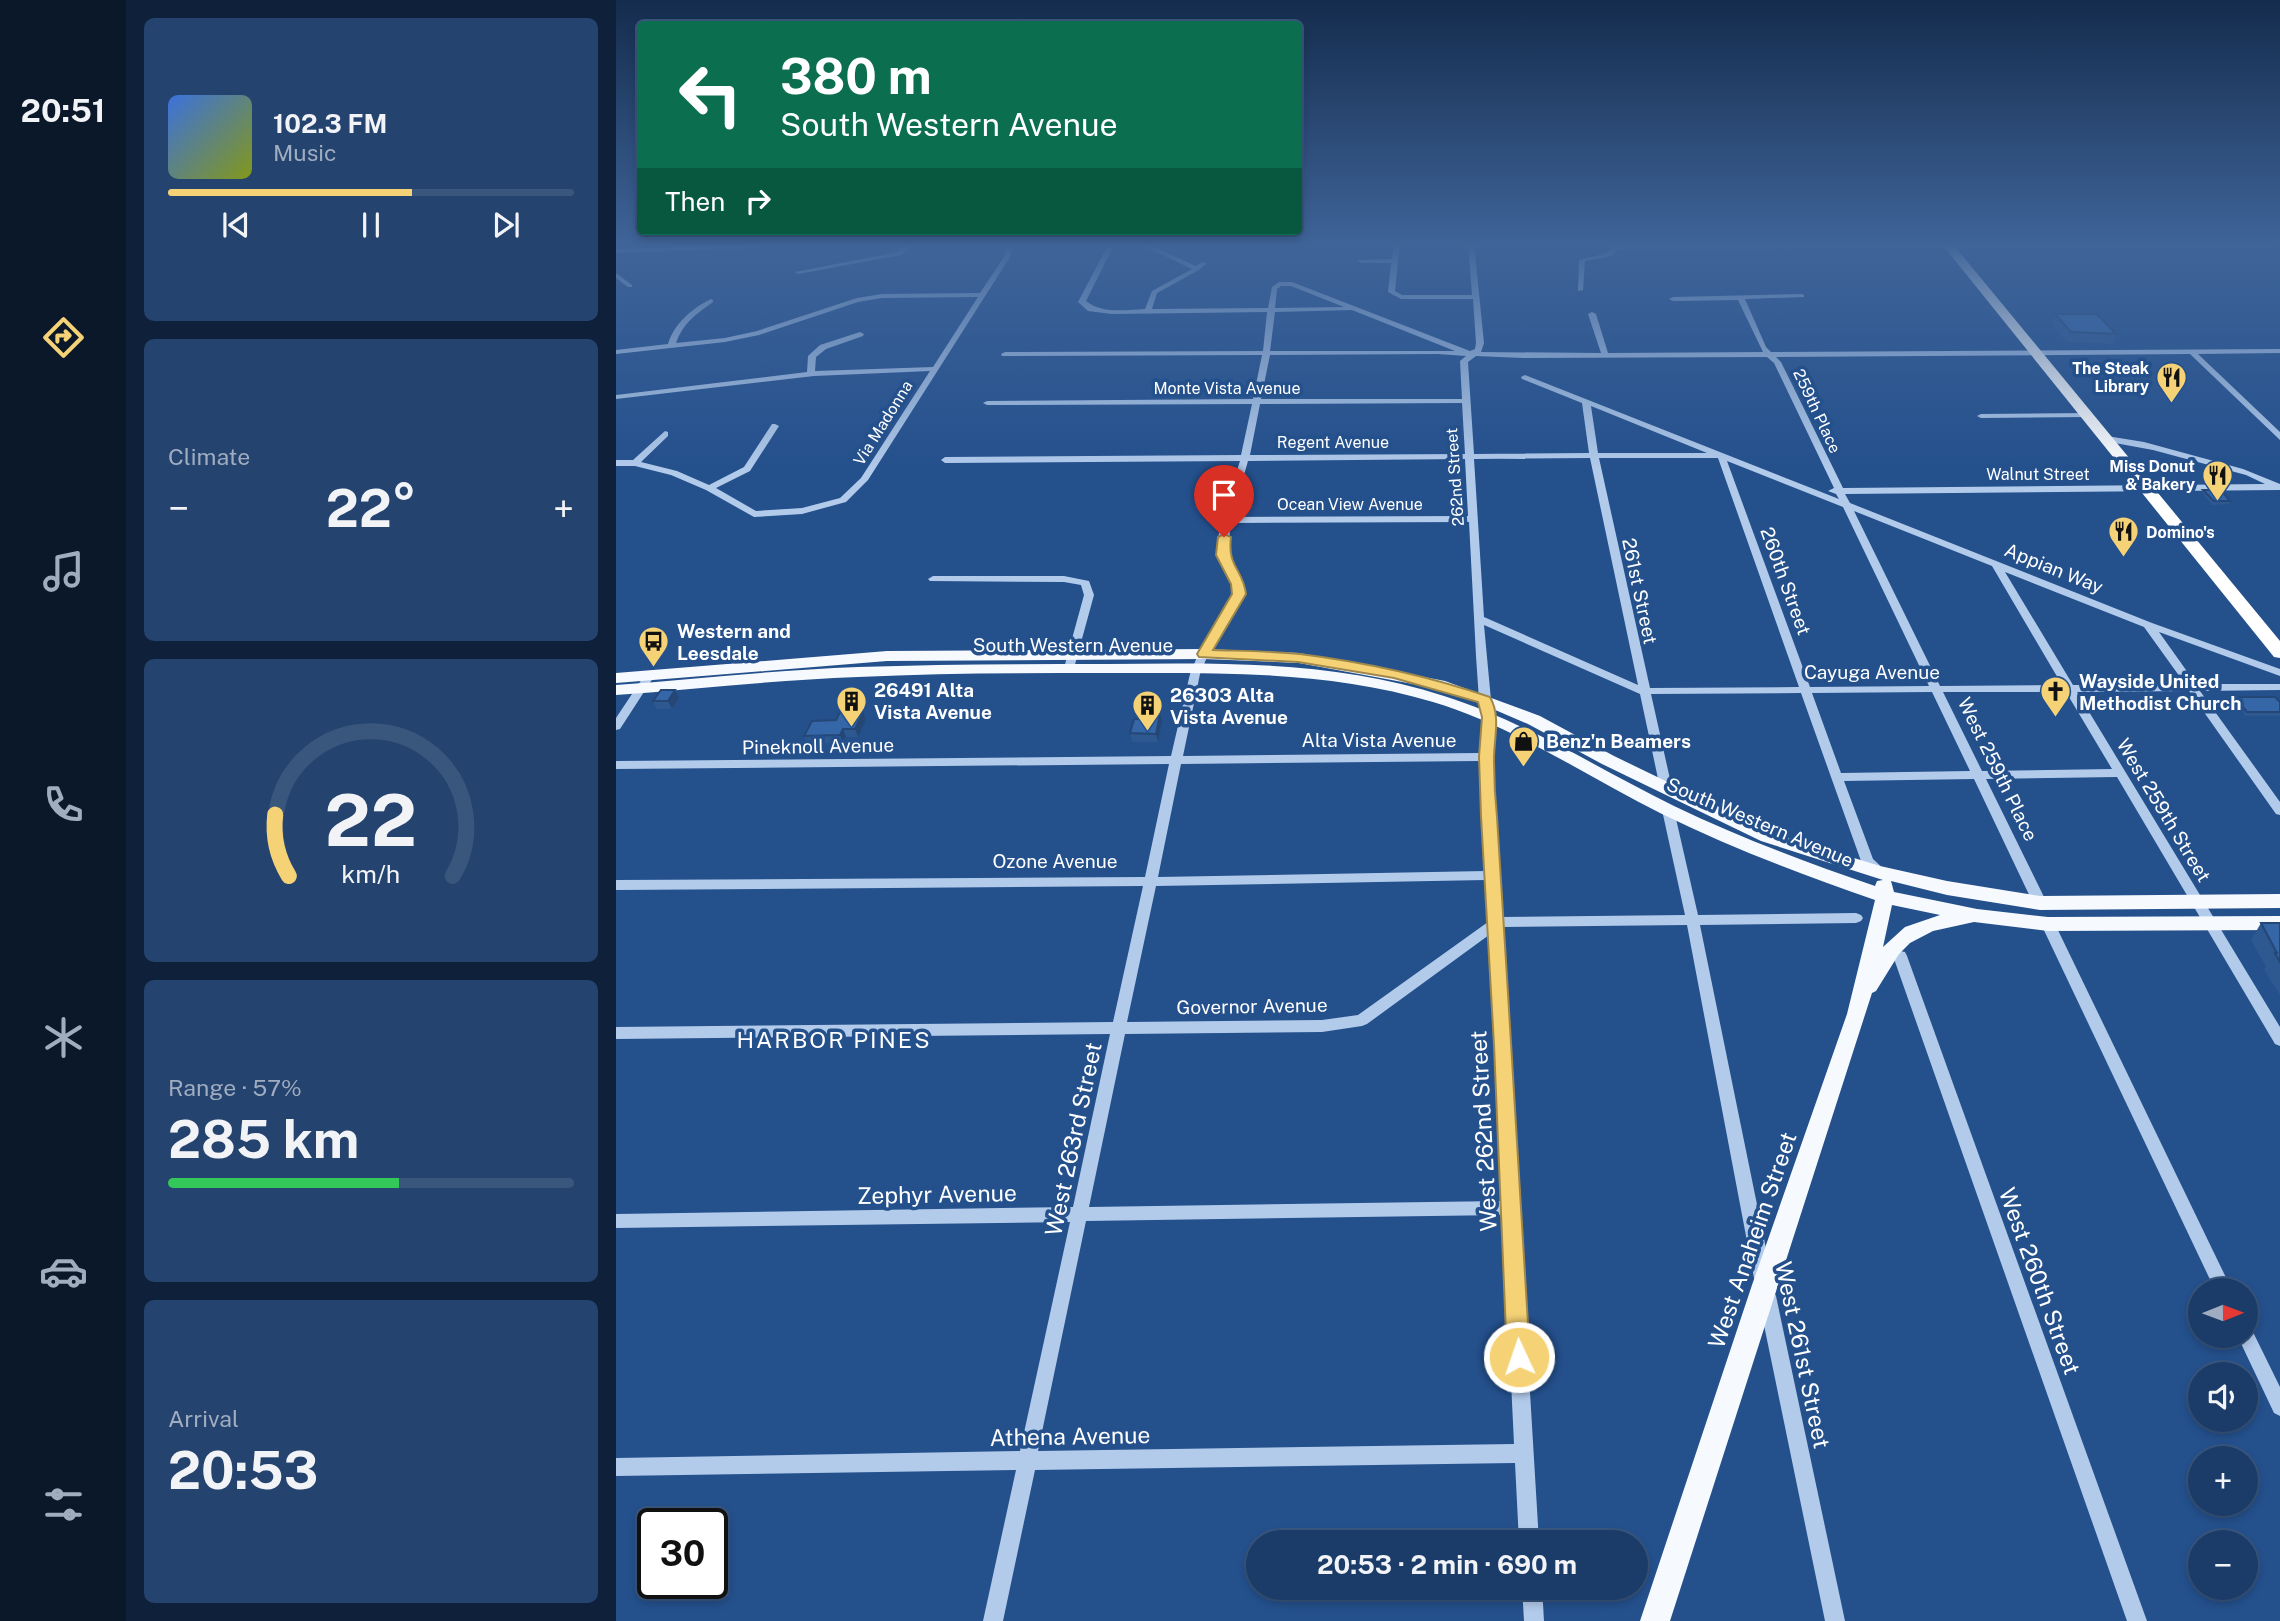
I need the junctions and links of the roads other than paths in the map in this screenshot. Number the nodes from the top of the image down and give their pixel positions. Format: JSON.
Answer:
{"nodes":[{"id":1,"x":688,"y":319,"type":"edge"},
{"id":2,"x":802,"y":319,"type":"edge"},
{"id":3,"x":966,"y":319,"type":"edge"},
{"id":4,"x":1270,"y":319,"type":"edge"},
{"id":5,"x":1380,"y":319,"type":"edge"},
{"id":6,"x":1477,"y":319,"type":"edge"},
{"id":7,"x":1593,"y":319,"type":"edge"},
{"id":8,"x":1750,"y":319,"type":"edge"},
{"id":9,"x":2010,"y":319,"type":"edge"},
{"id":10,"x":859,"y":334,"type":"dead end"},
{"id":11,"x":671,"y":346,"type":"junction"},
{"id":12,"x":2280,"y":351,"type":"edge"},
{"id":13,"x":616,"y":352,"type":"edge"},
{"id":14,"x":2038,"y":352,"type":"junction"},
{"id":15,"x":2191,"y":352,"type":"junction"},
{"id":16,"x":1005,"y":354,"type":"dead end"},
{"id":17,"x":1266,"y":354,"type":"junction"},
{"id":18,"x":1474,"y":355,"type":"junction"},
{"id":19,"x":1605,"y":355,"type":"junction"},
{"id":20,"x":1770,"y":355,"type":"junction"},
{"id":21,"x":933,"y":369,"type":"junction"},
{"id":22,"x":811,"y":372,"type":"junction"},
{"id":23,"x":1525,"y":376,"type":"dead end"},
{"id":24,"x":616,"y":397,"type":"edge"},
{"id":25,"x":1257,"y":401,"type":"junction"},
{"id":26,"x":1466,"y":401,"type":"junction"},
{"id":27,"x":1586,"y":401,"type":"junction"},
{"id":28,"x":987,"y":403,"type":"dead end"},
{"id":29,"x":2088,"y":415,"type":"junction"},
{"id":30,"x":1981,"y":416,"type":"dead end"},
{"id":31,"x":775,"y":426,"type":"dead end"},
{"id":32,"x":665,"y":434,"type":"dead end"},
{"id":33,"x":2280,"y":437,"type":"edge"},
{"id":34,"x":2107,"y":439,"type":"junction"},
{"id":35,"x":1470,"y":455,"type":"junction"},
{"id":36,"x":1594,"y":455,"type":"junction"},
{"id":37,"x":1721,"y":455,"type":"junction"},
{"id":38,"x":1245,"y":457,"type":"junction"},
{"id":39,"x":945,"y":460,"type":"dead end"},
{"id":40,"x":616,"y":463,"type":"edge"},
{"id":41,"x":635,"y":463,"type":"junction"},
{"id":42,"x":2252,"y":474,"type":"joint"},
{"id":43,"x":2278,"y":484,"type":"edge"},
{"id":44,"x":709,"y":488,"type":"junction"},
{"id":45,"x":2147,"y":489,"type":"junction"},
{"id":46,"x":1818,"y":491,"type":"junction"},
{"id":47,"x":1838,"y":491,"type":"junction"},
{"id":48,"x":1844,"y":503,"type":"junction"},
{"id":49,"x":1474,"y":519,"type":"junction"},
{"id":50,"x":1227,"y":520,"type":"junction"},
{"id":51,"x":1995,"y":563,"type":"junction"},
{"id":52,"x":933,"y":579,"type":"dead end"},
{"id":53,"x":1480,"y":619,"type":"junction"},
{"id":54,"x":2148,"y":625,"type":"junction"},
{"id":55,"x":2280,"y":653,"type":"edge"},
{"id":56,"x":1071,"y":661,"type":"junction"},
{"id":57,"x":1201,"y":661,"type":"junction"},
{"id":58,"x":2280,"y":673,"type":"edge"},
{"id":59,"x":616,"y":678,"type":"edge"},
{"id":60,"x":646,"y":682,"type":"junction"},
{"id":61,"x":2280,"y":687,"type":"edge"},
{"id":62,"x":2193,"y":688,"type":"junction"},
{"id":63,"x":1937,"y":689,"type":"junction"},
{"id":64,"x":2070,"y":689,"type":"junction"},
{"id":65,"x":616,"y":690,"type":"edge"},
{"id":66,"x":1807,"y":690,"type":"junction"},
{"id":67,"x":1643,"y":691,"type":"junction"},
{"id":68,"x":1487,"y":708,"type":"junction"},
{"id":69,"x":616,"y":726,"type":"edge"},
{"id":70,"x":1486,"y":757,"type":"junction"},
{"id":71,"x":1176,"y":759,"type":"junction"},
{"id":72,"x":1020,"y":762,"type":"joint"},
{"id":73,"x":616,"y":765,"type":"edge"},
{"id":74,"x":2120,"y":774,"type":"junction"},
{"id":75,"x":1977,"y":776,"type":"junction"},
{"id":76,"x":1837,"y":777,"type":"junction"},
{"id":77,"x":1666,"y":788,"type":"junction"},
{"id":78,"x":1668,"y":810,"type":"junction"},
{"id":79,"x":2280,"y":811,"type":"edge"},
{"id":80,"x":1881,"y":873,"type":"junction"},
{"id":81,"x":1493,"y":875,"type":"junction"},
{"id":82,"x":1152,"y":880,"type":"junction"},
{"id":83,"x":616,"y":885,"type":"edge"},
{"id":84,"x":1885,"y":897,"type":"junction"},
{"id":85,"x":2280,"y":901,"type":"edge"},
{"id":86,"x":2040,"y":903,"type":"junction"},
{"id":87,"x":2197,"y":903,"type":"junction"},
{"id":88,"x":1977,"y":916,"type":"junction"},
{"id":89,"x":1856,"y":918,"type":"dead end"},
{"id":90,"x":1693,"y":921,"type":"junction"},
{"id":91,"x":1496,"y":922,"type":"junction"},
{"id":92,"x":2048,"y":923,"type":"junction"},
{"id":93,"x":2280,"y":923,"type":"edge"},
{"id":94,"x":2210,"y":924,"type":"junction"},
{"id":95,"x":1900,"y":956,"type":"dead end"},
{"id":96,"x":1862,"y":995,"type":"junction"},
{"id":97,"x":1120,"y":1026,"type":"junction"},
{"id":98,"x":616,"y":1033,"type":"edge"},
{"id":99,"x":2280,"y":1040,"type":"edge"},
{"id":100,"x":1511,"y":1208,"type":"junction"},
{"id":101,"x":1080,"y":1215,"type":"junction"},
{"id":102,"x":616,"y":1221,"type":"edge"},
{"id":103,"x":2218,"y":1278,"type":"edge"},
{"id":104,"x":1764,"y":1284,"type":"junction"},
{"id":105,"x":2252,"y":1348,"type":"edge"},
{"id":106,"x":2280,"y":1407,"type":"edge"},
{"id":107,"x":1524,"y":1453,"type":"junction"},
{"id":108,"x":1026,"y":1461,"type":"junction"},
{"id":109,"x":616,"y":1467,"type":"edge"},
{"id":110,"x":1528,"y":1530,"type":"edge"},
{"id":111,"x":1533,"y":1600,"type":"edge"},
{"id":112,"x":993,"y":1621,"type":"edge"},
{"id":113,"x":1534,"y":1621,"type":"edge"},
{"id":114,"x":1655,"y":1621,"type":"edge"},
{"id":115,"x":1835,"y":1621,"type":"edge"},
{"id":116,"x":2137,"y":1621,"type":"edge"}],
"edges":[{"from":1,"to":11,"type":"street"},
{"from":2,"to":11,"type":"street"},
{"from":3,"to":21,"type":"street","name":"Via Madonna"},
{"from":4,"to":17,"type":"street"},
{"from":5,"to":18,"type":"street"},
{"from":6,"to":18,"type":"street","name":"262nd Street"},
{"from":7,"to":19,"type":"street"},
{"from":8,"to":20,"type":"street","name":"259th Place"},
{"from":9,"to":14,"type":"highway"},
{"from":10,"to":22,"type":"street"},
{"from":11,"to":13,"type":"street"},
{"from":12,"to":15,"type":"street"},
{"from":14,"to":15,"type":"street"},
{"from":14,"to":20,"type":"street"},
{"from":14,"to":29,"type":"highway"},
{"from":15,"to":33,"type":"street"},
{"from":16,"to":17,"type":"street"},
{"from":17,"to":18,"type":"street"},
{"from":17,"to":25,"type":"street"},
{"from":18,"to":19,"type":"street"},
{"from":18,"to":26,"type":"street","name":"262nd Street"},
{"from":19,"to":20,"type":"street"},
{"from":20,"to":47,"type":"street","name":"259th Place"},
{"from":21,"to":22,"type":"street"},
{"from":21,"to":44,"type":"street","name":"Via Madonna"},
{"from":22,"to":24,"type":"street"},
{"from":23,"to":27,"type":"street","name":"Appian Way"},
{"from":25,"to":26,"type":"street","name":"Monte Vista Avenue"},
{"from":25,"to":28,"type":"street","name":"Monte Vista Avenue"},
{"from":25,"to":38,"type":"street"},
{"from":26,"to":35,"type":"street","name":"262nd Street"},
{"from":27,"to":36,"type":"street","name":"261st Street"},
{"from":27,"to":37,"type":"street","name":"Appian Way"},
{"from":29,"to":30,"type":"street"},
{"from":29,"to":34,"type":"highway"},
{"from":31,"to":44,"type":"street"},
{"from":32,"to":41,"type":"street"},
{"from":34,"to":42,"type":"street"},
{"from":34,"to":45,"type":"highway"},
{"from":35,"to":36,"type":"street","name":"Regent Avenue"},
{"from":35,"to":38,"type":"street","name":"Regent Avenue"},
{"from":35,"to":49,"type":"street","name":"262nd Street"},
{"from":36,"to":37,"type":"street","name":"Regent Avenue"},
{"from":36,"to":67,"type":"street","name":"261st Street"},
{"from":37,"to":46,"type":"street","name":"Appian Way"},
{"from":37,"to":66,"type":"street","name":"260th Street"},
{"from":38,"to":39,"type":"street","name":"Regent Avenue"},
{"from":38,"to":50,"type":"street"},
{"from":40,"to":41,"type":"street"},
{"from":41,"to":44,"type":"street"},
{"from":42,"to":43,"type":"street"},
{"from":43,"to":45,"type":"street","name":"Walnut Street"},
{"from":45,"to":47,"type":"street","name":"Walnut Street"},
{"from":45,"to":55,"type":"highway"},
{"from":46,"to":47,"type":"street","name":"Appian Way"},
{"from":46,"to":48,"type":"street","name":"Appian Way"},
{"from":47,"to":48,"type":"street","name":"259th Place"},
{"from":48,"to":51,"type":"street","name":"Appian Way"},
{"from":48,"to":63,"type":"street","name":"West 259th Place"},
{"from":49,"to":50,"type":"street","name":"Ocean View Avenue"},
{"from":49,"to":53,"type":"street","name":"262nd Street"},
{"from":50,"to":57,"type":"street","name":"West 263rd Street"},
{"from":51,"to":54,"type":"street","name":"Appian Way"},
{"from":51,"to":64,"type":"street","name":"West 259th Street"},
{"from":52,"to":56,"type":"street"},
{"from":53,"to":67,"type":"street","name":"Cayuga Avenue"},
{"from":53,"to":68,"type":"street","name":"262nd Street"},
{"from":54,"to":58,"type":"street","name":"Appian Way"},
{"from":54,"to":62,"type":"street"},
{"from":56,"to":57,"type":"main road","name":"South Western Avenue"},
{"from":56,"to":60,"type":"main road","name":"South Western Avenue"},
{"from":57,"to":68,"type":"main road","name":"South Western Avenue"},
{"from":57,"to":71,"type":"street","name":"West 263rd Street"},
{"from":59,"to":60,"type":"main road","name":"South Western Avenue"},
{"from":60,"to":65,"type":"main road","name":"South Western Avenue"},
{"from":60,"to":69,"type":"street"},
{"from":61,"to":62,"type":"street","name":"Cayuga Avenue"},
{"from":62,"to":64,"type":"street","name":"Cayuga Avenue"},
{"from":62,"to":79,"type":"street"},
{"from":63,"to":64,"type":"street","name":"Cayuga Avenue"},
{"from":63,"to":66,"type":"street","name":"Cayuga Avenue"},
{"from":63,"to":75,"type":"street","name":"West 259th Place"},
{"from":64,"to":74,"type":"street","name":"West 259th Street"},
{"from":66,"to":67,"type":"street","name":"Cayuga Avenue"},
{"from":66,"to":76,"type":"street","name":"260th Street"},
{"from":67,"to":77,"type":"street","name":"261st Street"},
{"from":68,"to":70,"type":"street","name":"West 262nd Street"},
{"from":68,"to":77,"type":"main road","name":"South Western Avenue"},
{"from":68,"to":78,"type":"main road","name":"South Western Avenue"},
{"from":70,"to":71,"type":"street","name":"Alta Vista Avenue"},
{"from":70,"to":81,"type":"street","name":"West 262nd Street"},
{"from":71,"to":72,"type":"street","name":"Alta Vista Avenue"},
{"from":71,"to":82,"type":"street","name":"West 263rd Street"},
{"from":72,"to":73,"type":"street","name":"Pineknoll Avenue"},
{"from":74,"to":75,"type":"street"},
{"from":74,"to":87,"type":"street","name":"West 259th Street"},
{"from":75,"to":76,"type":"street"},
{"from":75,"to":86,"type":"street","name":"West 259th Place"},
{"from":76,"to":80,"type":"street","name":"260th Street"},
{"from":77,"to":80,"type":"main road","name":"South Western Avenue"},
{"from":78,"to":84,"type":"main road","name":"South Western Avenue"},
{"from":78,"to":90,"type":"street","name":"West 261st Street"},
{"from":80,"to":84,"type":"main road","name":"West Anaheim Street"},
{"from":80,"to":86,"type":"main road","name":"South Western Avenue"},
{"from":81,"to":82,"type":"street","name":"Ozone Avenue"},
{"from":81,"to":91,"type":"street","name":"West 262nd Street"},
{"from":82,"to":83,"type":"street","name":"Ozone Avenue"},
{"from":82,"to":97,"type":"street","name":"West 263rd Street"},
{"from":84,"to":88,"type":"main road","name":"South Western Avenue"},
{"from":84,"to":96,"type":"main road","name":"West Anaheim Street"},
{"from":85,"to":87,"type":"main road","name":"South Western Avenue"},
{"from":86,"to":87,"type":"main road","name":"South Western Avenue"},
{"from":87,"to":94,"type":"street","name":"West 259th Street"},
{"from":88,"to":92,"type":"main road","name":"South Western Avenue"},
{"from":88,"to":96,"type":"main road"},
{"from":89,"to":90,"type":"street"},
{"from":90,"to":91,"type":"street"},
{"from":90,"to":104,"type":"street","name":"West 261st Street"},
{"from":91,"to":97,"type":"street","name":"Governor Avenue"},
{"from":91,"to":100,"type":"street","name":"West 262nd Street"},
{"from":92,"to":94,"type":"main road","name":"South Western Avenue"},
{"from":92,"to":103,"type":"street"},
{"from":93,"to":94,"type":"main road","name":"South Western Avenue"},
{"from":94,"to":99,"type":"street","name":"West 259th Street"},
{"from":95,"to":116,"type":"street","name":"West 260th Street"},
{"from":96,"to":104,"type":"main road","name":"West Anaheim Street"},
{"from":97,"to":98,"type":"street","name":"Governor Avenue"},
{"from":97,"to":101,"type":"street","name":"West 263rd Street"},
{"from":100,"to":101,"type":"street","name":"Zephyr Avenue"},
{"from":100,"to":107,"type":"street","name":"West 262nd Street"},
{"from":101,"to":102,"type":"street","name":"Zephyr Avenue"},
{"from":101,"to":108,"type":"street","name":"West 263rd Street"},
{"from":104,"to":114,"type":"main road","name":"West Anaheim Street"},
{"from":104,"to":115,"type":"street","name":"West 261st Street"},
{"from":105,"to":106,"type":"street"},
{"from":107,"to":108,"type":"street","name":"Athena Avenue"},
{"from":107,"to":110,"type":"street","name":"West 262nd Street"},
{"from":108,"to":109,"type":"street","name":"Athena Avenue"},
{"from":108,"to":112,"type":"street","name":"West 263rd Street"},
{"from":111,"to":113,"type":"street"}]}
